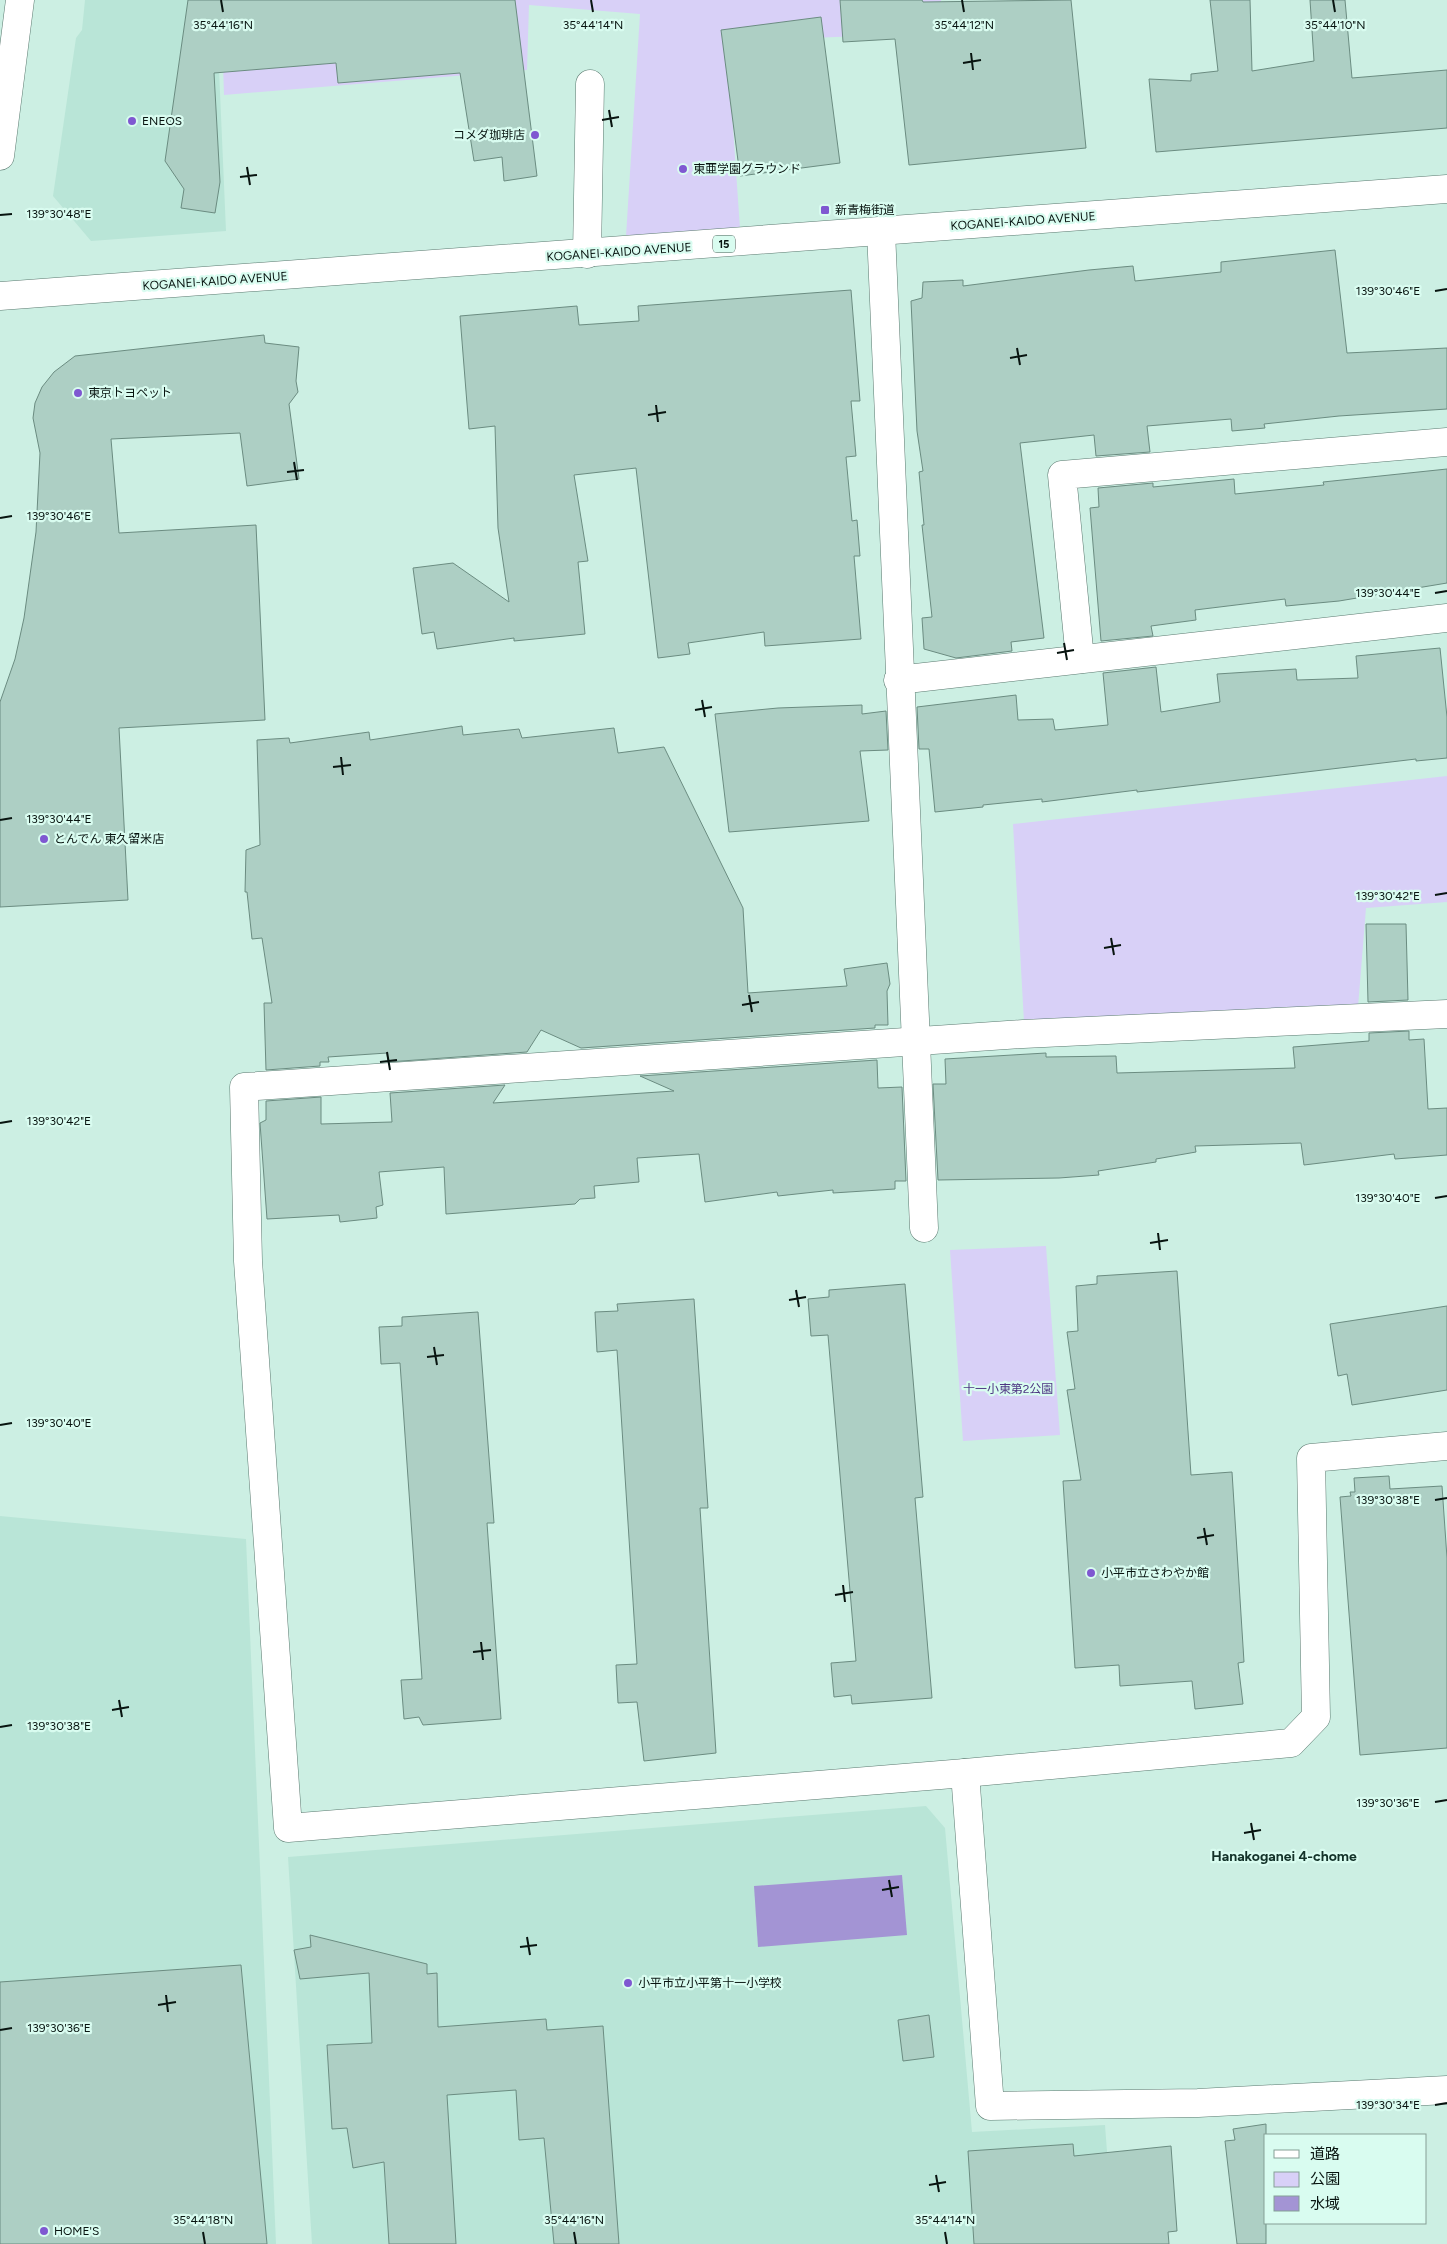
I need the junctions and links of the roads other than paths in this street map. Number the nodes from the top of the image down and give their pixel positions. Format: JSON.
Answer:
{"nodes":[{"id":1,"x":20,"y":0,"type":"edge"},
{"id":2,"x":590,"y":84,"type":"dead end"},
{"id":3,"x":0,"y":156,"type":"edge"},
{"id":4,"x":1447,"y":189,"type":"edge"},
{"id":5,"x":881,"y":231,"type":"junction"},
{"id":6,"x":587,"y":254,"type":"junction"},
{"id":7,"x":0,"y":296,"type":"edge"},
{"id":8,"x":1447,"y":442,"type":"edge"},
{"id":9,"x":1447,"y":618,"type":"edge"},
{"id":10,"x":1080,"y":659,"type":"junction"},
{"id":11,"x":898,"y":680,"type":"junction"},
{"id":12,"x":1447,"y":1014,"type":"edge"},
{"id":13,"x":917,"y":1043,"type":"junction"},
{"id":14,"x":924,"y":1228,"type":"dead end"},
{"id":15,"x":1447,"y":1446,"type":"edge"},
{"id":16,"x":965,"y":1773,"type":"junction"},
{"id":17,"x":1447,"y":2090,"type":"edge"}],
"edges":[{"from":1,"to":3,"type":"street"},
{"from":2,"to":6,"type":"street"},
{"from":4,"to":5,"type":"street","name":"KOGANEI-KAIDO AVENUE","number":"15"},
{"from":5,"to":6,"type":"street","name":"KOGANEI-KAIDO AVENUE","number":"15"},
{"from":5,"to":11,"type":"street"},
{"from":6,"to":7,"type":"street","name":"KOGANEI-KAIDO AVENUE","number":"15"},
{"from":8,"to":10,"type":"street"},
{"from":9,"to":10,"type":"street"},
{"from":10,"to":11,"type":"street"},
{"from":11,"to":13,"type":"street"},
{"from":12,"to":13,"type":"street"},
{"from":13,"to":14,"type":"street"},
{"from":13,"to":16,"type":"street"},
{"from":15,"to":16,"type":"street"},
{"from":16,"to":17,"type":"street"}]}
